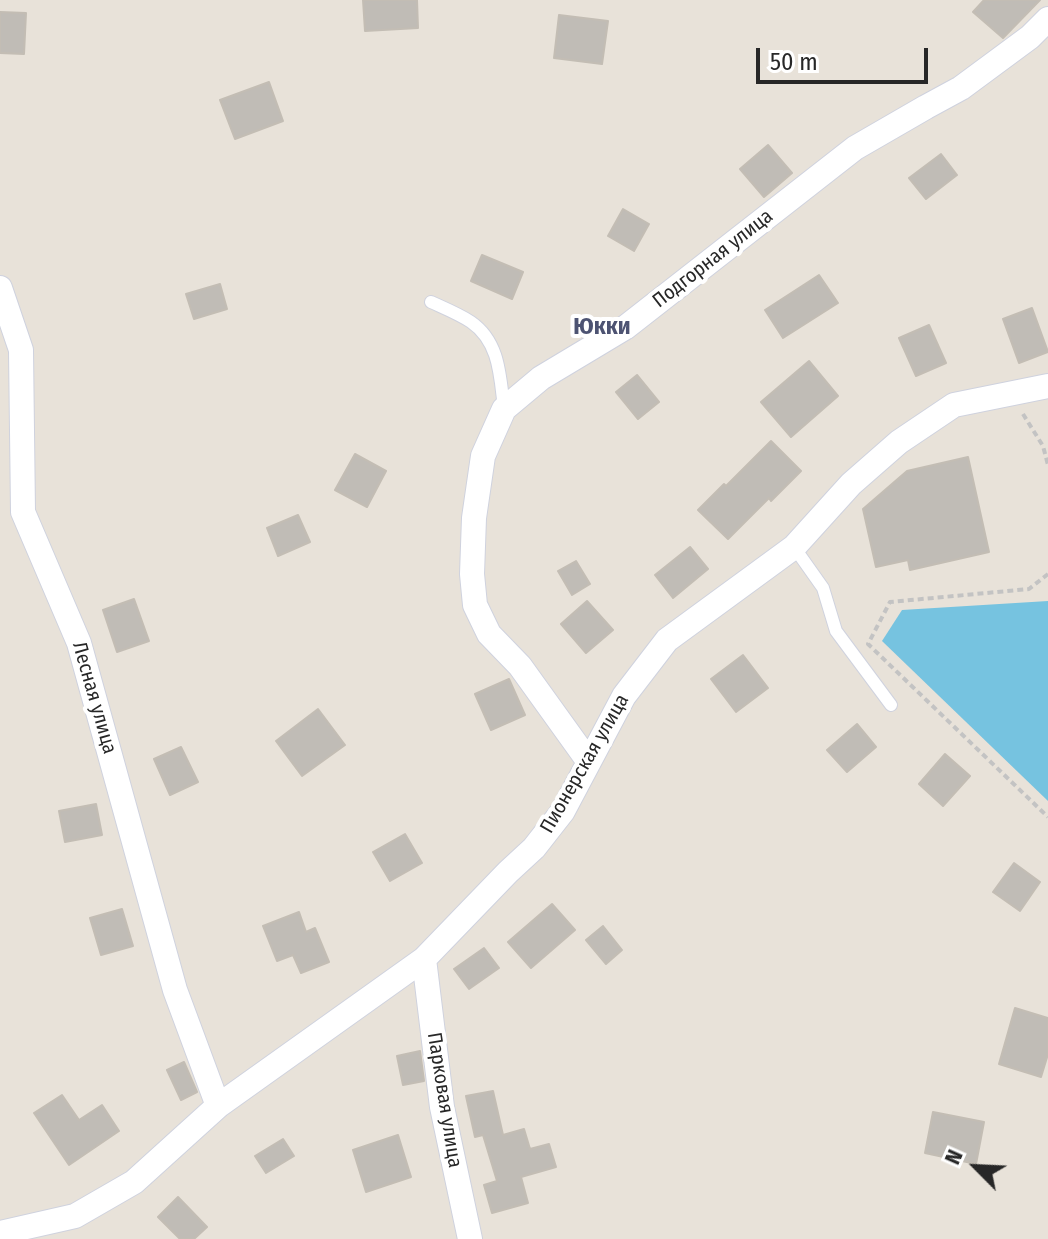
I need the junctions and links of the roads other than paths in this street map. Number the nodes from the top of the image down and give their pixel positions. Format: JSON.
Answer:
{"nodes":[{"id":1,"x":1048,"y":19,"type":"edge"},
{"id":2,"x":0,"y":288,"type":"edge"},
{"id":3,"x":431,"y":302,"type":"dead end"},
{"id":4,"x":1048,"y":388,"type":"edge"},
{"id":5,"x":504,"y":409,"type":"junction"},
{"id":6,"x":794,"y":547,"type":"junction"},
{"id":7,"x":891,"y":705,"type":"dead end"},
{"id":8,"x":589,"y":762,"type":"junction"},
{"id":9,"x":424,"y":959,"type":"junction"},
{"id":10,"x":218,"y":1106,"type":"junction"},
{"id":11,"x":73,"y":1227,"type":"edge"},
{"id":12,"x":0,"y":1233,"type":"edge"},
{"id":13,"x":470,"y":1239,"type":"edge"}],
"edges":[{"from":1,"to":5,"type":"street","name":"Подгорная улица"},
{"from":2,"to":10,"type":"street","name":"Лесная улица"},
{"from":3,"to":5,"type":"lane"},
{"from":4,"to":6,"type":"street","name":"Пионерская улица"},
{"from":5,"to":8,"type":"street","name":"Подгорная улица"},
{"from":6,"to":7,"type":"lane"},
{"from":6,"to":8,"type":"street","name":"Пионерская улица"},
{"from":8,"to":9,"type":"street","name":"Пионерская улица"},
{"from":9,"to":10,"type":"street","name":"Пионерская улица"},
{"from":9,"to":13,"type":"street","name":"Парковая улица"},
{"from":10,"to":11,"type":"street","name":"Пионерская улица"},
{"from":11,"to":12,"type":"street","name":"Пионерская улица"}]}
